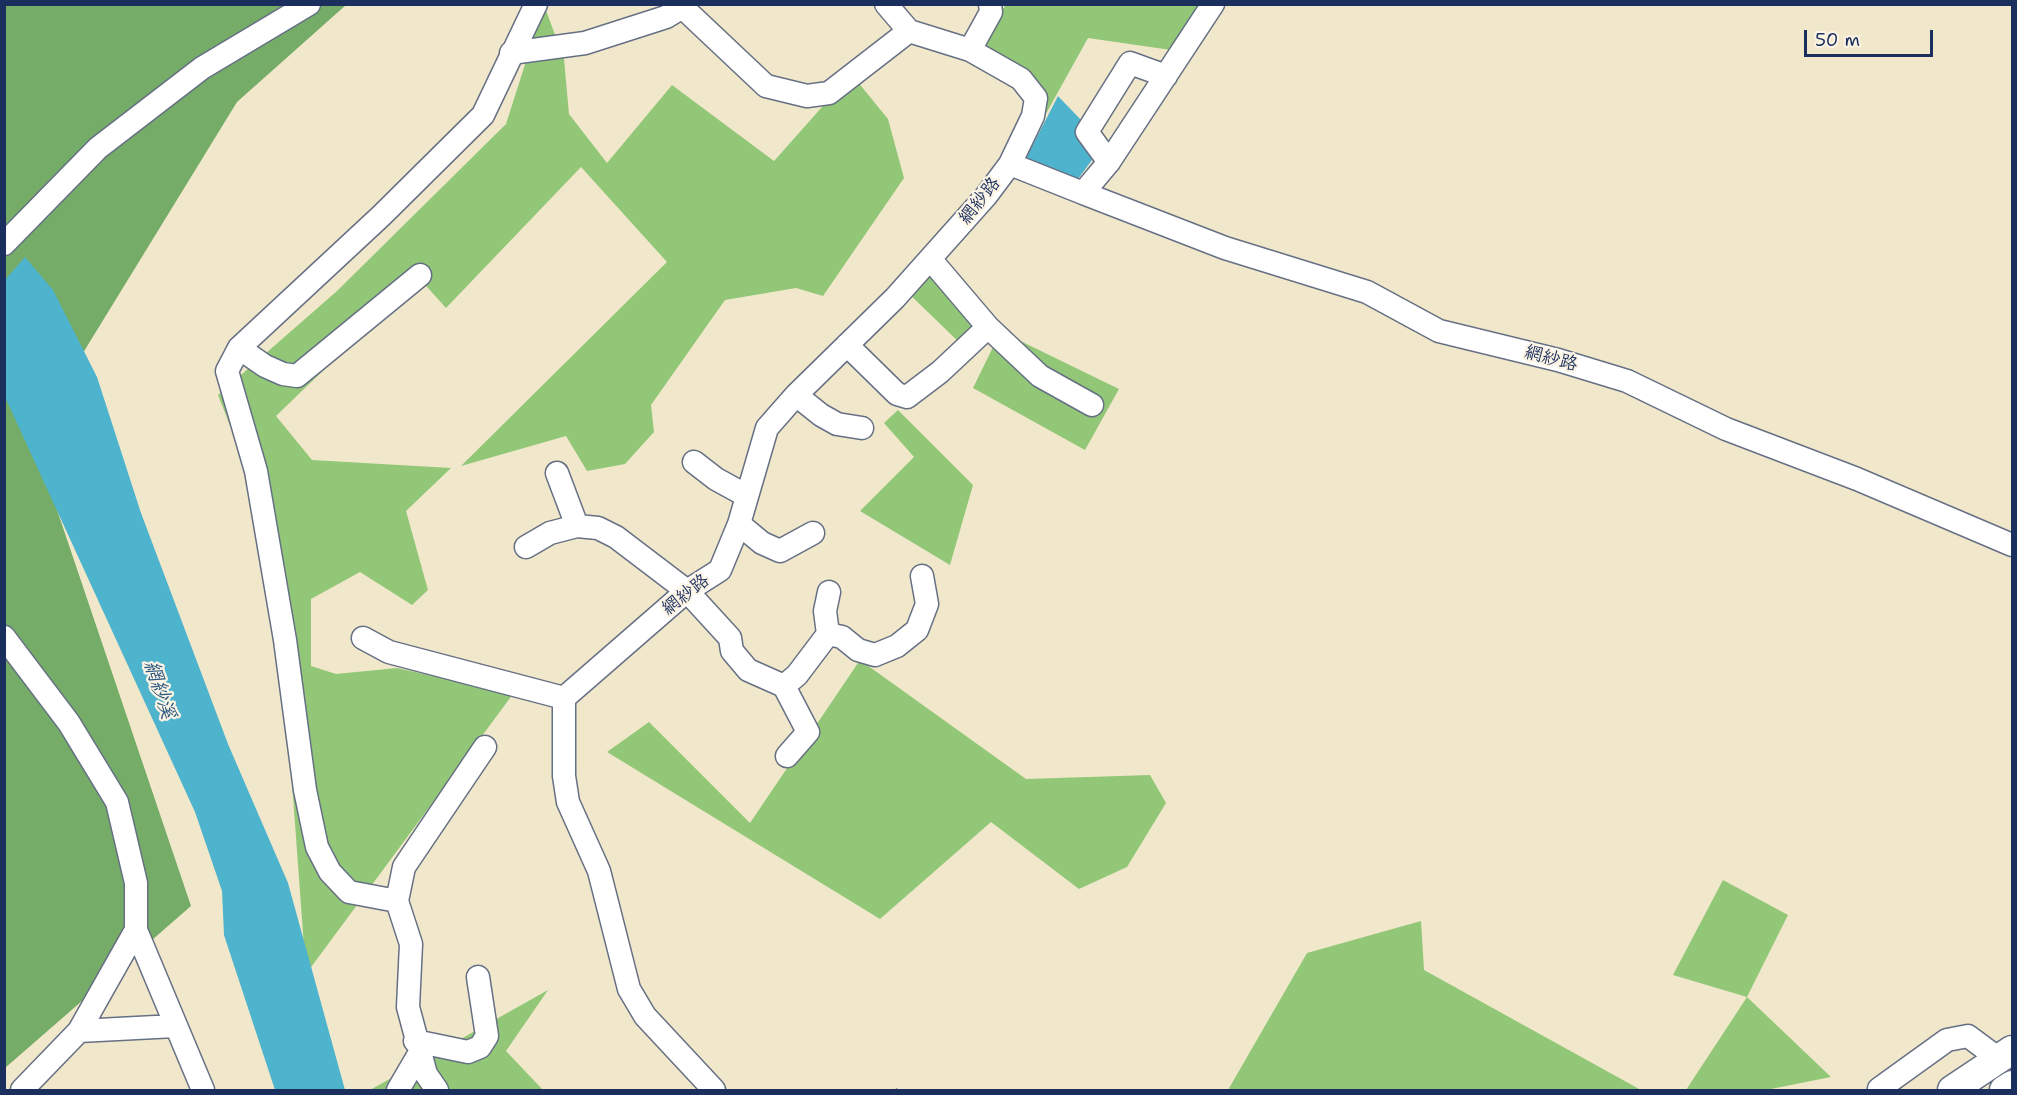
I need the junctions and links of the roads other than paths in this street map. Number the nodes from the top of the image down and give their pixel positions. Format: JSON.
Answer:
{"nodes":[{"id":1,"x":309,"y":4,"type":"edge"},
{"id":2,"x":536,"y":4,"type":"edge"},
{"id":3,"x":886,"y":4,"type":"edge"},
{"id":4,"x":990,"y":4,"type":"edge"},
{"id":5,"x":1213,"y":4,"type":"edge"},
{"id":6,"x":680,"y":6,"type":"edge"},
{"id":7,"x":909,"y":31,"type":"junction"},
{"id":8,"x":969,"y":50,"type":"junction"},
{"id":9,"x":511,"y":53,"type":"junction"},
{"id":10,"x":1166,"y":76,"type":"junction"},
{"id":11,"x":1109,"y":162,"type":"junction"},
{"id":12,"x":1010,"y":164,"type":"junction"},
{"id":13,"x":1083,"y":193,"type":"junction"},
{"id":14,"x":6,"y":242,"type":"edge"},
{"id":15,"x":931,"y":260,"type":"junction"},
{"id":16,"x":420,"y":275,"type":"dead end"},
{"id":17,"x":988,"y":327,"type":"junction"},
{"id":18,"x":847,"y":345,"type":"junction"},
{"id":19,"x":239,"y":348,"type":"junction"},
{"id":20,"x":796,"y":395,"type":"junction"},
{"id":21,"x":1092,"y":405,"type":"dead end"},
{"id":22,"x":862,"y":428,"type":"dead end"},
{"id":23,"x":694,"y":462,"type":"dead end"},
{"id":24,"x":557,"y":473,"type":"dead end"},
{"id":25,"x":747,"y":496,"type":"junction"},
{"id":26,"x":739,"y":525,"type":"junction"},
{"id":27,"x":577,"y":526,"type":"junction"},
{"id":28,"x":813,"y":532,"type":"dead end"},
{"id":29,"x":2013,"y":545,"type":"edge"},
{"id":30,"x":526,"y":547,"type":"dead end"},
{"id":31,"x":922,"y":576,"type":"dead end"},
{"id":32,"x":687,"y":591,"type":"junction"},
{"id":33,"x":829,"y":592,"type":"dead end"},
{"id":34,"x":828,"y":634,"type":"junction"},
{"id":35,"x":4,"y":637,"type":"edge"},
{"id":36,"x":363,"y":638,"type":"dead end"},
{"id":37,"x":784,"y":686,"type":"junction"},
{"id":38,"x":564,"y":698,"type":"junction"},
{"id":39,"x":484,"y":747,"type":"dead end"},
{"id":40,"x":787,"y":756,"type":"dead end"},
{"id":41,"x":397,"y":902,"type":"junction"},
{"id":42,"x":136,"y":930,"type":"junction"},
{"id":43,"x":478,"y":977,"type":"dead end"},
{"id":44,"x":175,"y":1026,"type":"junction"},
{"id":45,"x":79,"y":1031,"type":"junction"},
{"id":46,"x":417,"y":1047,"type":"junction"},
{"id":47,"x":2006,"y":1054,"type":"edge"},
{"id":48,"x":2013,"y":1085,"type":"edge"},
{"id":49,"x":1879,"y":1089,"type":"edge"},
{"id":50,"x":22,"y":1090,"type":"edge"},
{"id":51,"x":202,"y":1090,"type":"edge"},
{"id":52,"x":398,"y":1090,"type":"edge"},
{"id":53,"x":437,"y":1090,"type":"edge"},
{"id":54,"x":714,"y":1090,"type":"edge"},
{"id":55,"x":1952,"y":1090,"type":"edge"},
{"id":56,"x":2004,"y":1090,"type":"edge"}],
"edges":[{"from":1,"to":14,"type":"street"},
{"from":2,"to":9,"type":"street"},
{"from":3,"to":7,"type":"street"},
{"from":4,"to":8,"type":"street"},
{"from":5,"to":10,"type":"street"},
{"from":6,"to":7,"type":"street"},
{"from":6,"to":9,"type":"street"},
{"from":7,"to":8,"type":"street"},
{"from":8,"to":12,"type":"street"},
{"from":9,"to":19,"type":"street"},
{"from":10,"to":11,"type":"street"},
{"from":10,"to":11,"type":"street"},
{"from":11,"to":13,"type":"street"},
{"from":12,"to":13,"type":"street","name":"網紗路"},
{"from":12,"to":15,"type":"street","name":"網紗路"},
{"from":13,"to":29,"type":"street","name":"網紗路"},
{"from":15,"to":17,"type":"street"},
{"from":15,"to":18,"type":"street","name":"網紗路"},
{"from":16,"to":19,"type":"street"},
{"from":17,"to":18,"type":"street"},
{"from":17,"to":21,"type":"street"},
{"from":18,"to":20,"type":"street","name":"網紗路"},
{"from":19,"to":41,"type":"street"},
{"from":20,"to":22,"type":"street"},
{"from":20,"to":25,"type":"street","name":"網紗路"},
{"from":23,"to":25,"type":"street"},
{"from":24,"to":27,"type":"street"},
{"from":25,"to":26,"type":"street","name":"網紗路"},
{"from":26,"to":28,"type":"street"},
{"from":26,"to":32,"type":"street","name":"網紗路"},
{"from":27,"to":30,"type":"street"},
{"from":27,"to":32,"type":"street"},
{"from":31,"to":34,"type":"street"},
{"from":32,"to":37,"type":"street"},
{"from":32,"to":38,"type":"street","name":"網紗路"},
{"from":33,"to":34,"type":"street"},
{"from":34,"to":37,"type":"street"},
{"from":35,"to":42,"type":"street"},
{"from":36,"to":38,"type":"street"},
{"from":37,"to":40,"type":"street"},
{"from":38,"to":54,"type":"street"},
{"from":39,"to":41,"type":"street"},
{"from":41,"to":46,"type":"street"},
{"from":42,"to":44,"type":"street"},
{"from":42,"to":45,"type":"street"},
{"from":43,"to":46,"type":"street"},
{"from":44,"to":45,"type":"street"},
{"from":44,"to":51,"type":"street"},
{"from":45,"to":50,"type":"street"},
{"from":46,"to":52,"type":"street"},
{"from":46,"to":53,"type":"street"},
{"from":47,"to":49,"type":"street"},
{"from":47,"to":55,"type":"main road"},
{"from":48,"to":56,"type":"main road"}]}
